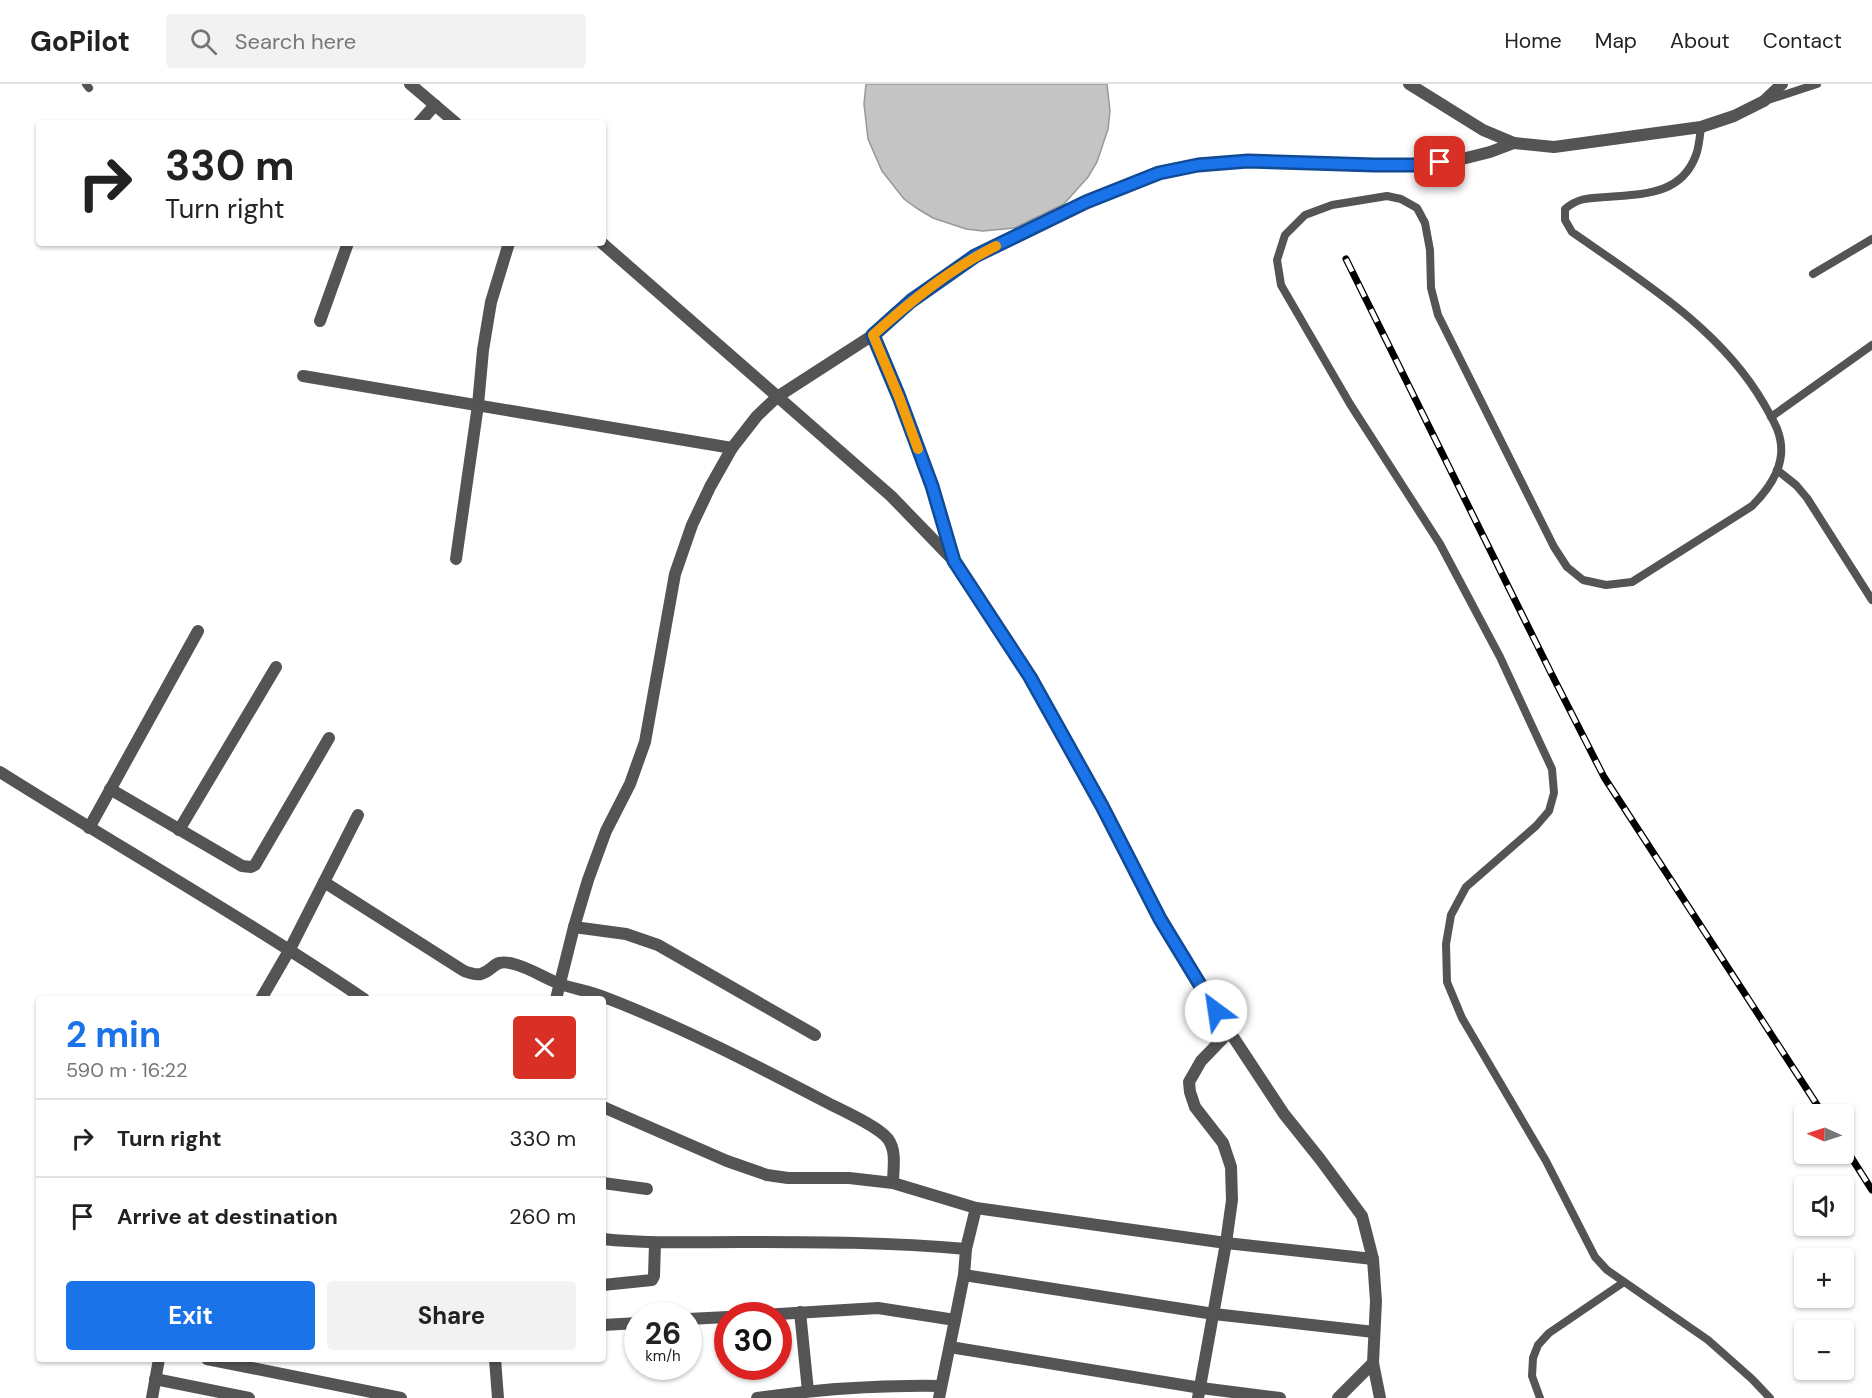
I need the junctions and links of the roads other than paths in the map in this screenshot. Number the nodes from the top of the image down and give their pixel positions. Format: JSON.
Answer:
{"nodes":[{"id":1,"x":410,"y":84,"type":"edge"},
{"id":2,"x":1409,"y":84,"type":"edge"},
{"id":3,"x":1782,"y":84,"type":"edge"},
{"id":4,"x":1816,"y":84,"type":"edge"},
{"id":5,"x":1764,"y":101,"type":"junction"},
{"id":6,"x":435,"y":105,"type":"junction"},
{"id":7,"x":422,"y":120,"type":"edge"},
{"id":8,"x":452,"y":120,"type":"edge"},
{"id":9,"x":1701,"y":127,"type":"junction"},
{"id":10,"x":1514,"y":143,"type":"junction"},
{"id":11,"x":1872,"y":239,"type":"edge"},
{"id":12,"x":347,"y":246,"type":"edge"},
{"id":13,"x":508,"y":246,"type":"edge"},
{"id":14,"x":605,"y":246,"type":"edge"},
{"id":15,"x":1813,"y":274,"type":"dead end"},
{"id":16,"x":320,"y":321,"type":"dead end"},
{"id":17,"x":873,"y":335,"type":"junction"},
{"id":18,"x":1872,"y":345,"type":"edge"},
{"id":19,"x":303,"y":376,"type":"dead end"},
{"id":20,"x":777,"y":397,"type":"junction"},
{"id":21,"x":478,"y":405,"type":"junction"},
{"id":22,"x":1771,"y":417,"type":"junction"},
{"id":23,"x":732,"y":448,"type":"junction"},
{"id":24,"x":1777,"y":470,"type":"junction"},
{"id":25,"x":456,"y":558,"type":"dead end"},
{"id":26,"x":954,"y":561,"type":"junction"},
{"id":27,"x":1872,"y":600,"type":"edge"},
{"id":28,"x":198,"y":631,"type":"dead end"},
{"id":29,"x":276,"y":667,"type":"dead end"},
{"id":30,"x":329,"y":738,"type":"dead end"},
{"id":31,"x":0,"y":771,"type":"edge"},
{"id":32,"x":110,"y":789,"type":"junction"},
{"id":33,"x":358,"y":815,"type":"dead end"},
{"id":34,"x":89,"y":828,"type":"junction"},
{"id":35,"x":179,"y":830,"type":"junction"},
{"id":36,"x":324,"y":882,"type":"junction"},
{"id":37,"x":574,"y":927,"type":"junction"},
{"id":38,"x":290,"y":949,"type":"junction"},
{"id":39,"x":560,"y":984,"type":"junction"},
{"id":40,"x":263,"y":996,"type":"edge"},
{"id":41,"x":360,"y":996,"type":"edge"},
{"id":42,"x":557,"y":996,"type":"edge"},
{"id":43,"x":601,"y":996,"type":"edge"},
{"id":44,"x":606,"y":998,"type":"edge"},
{"id":45,"x":1229,"y":1032,"type":"junction"},
{"id":46,"x":814,"y":1035,"type":"dead end"},
{"id":47,"x":606,"y":1108,"type":"edge"},
{"id":48,"x":606,"y":1183,"type":"edge"},
{"id":49,"x":893,"y":1183,"type":"junction"},
{"id":50,"x":646,"y":1189,"type":"dead end"},
{"id":51,"x":976,"y":1208,"type":"junction"},
{"id":52,"x":606,"y":1239,"type":"edge"},
{"id":53,"x":655,"y":1243,"type":"junction"},
{"id":54,"x":1226,"y":1243,"type":"junction"},
{"id":55,"x":966,"y":1249,"type":"junction"},
{"id":56,"x":1373,"y":1259,"type":"junction"},
{"id":57,"x":964,"y":1275,"type":"junction"},
{"id":58,"x":1624,"y":1282,"type":"junction"},
{"id":59,"x":606,"y":1285,"type":"edge"},
{"id":60,"x":800,"y":1312,"type":"junction"},
{"id":61,"x":792,"y":1313,"type":"edge"},
{"id":62,"x":1214,"y":1314,"type":"junction"},
{"id":63,"x":955,"y":1320,"type":"junction"},
{"id":64,"x":624,"y":1324,"type":"edge"},
{"id":65,"x":606,"y":1325,"type":"edge"},
{"id":66,"x":1374,"y":1332,"type":"junction"},
{"id":67,"x":950,"y":1347,"type":"junction"},
{"id":68,"x":158,"y":1362,"type":"edge"},
{"id":69,"x":222,"y":1362,"type":"edge"},
{"id":70,"x":495,"y":1362,"type":"edge"},
{"id":71,"x":1373,"y":1363,"type":"junction"},
{"id":72,"x":155,"y":1379,"type":"junction"},
{"id":73,"x":808,"y":1391,"type":"junction"},
{"id":74,"x":940,"y":1392,"type":"edge"},
{"id":75,"x":1200,"y":1393,"type":"edge"},
{"id":76,"x":218,"y":1395,"type":"edge"},
{"id":77,"x":152,"y":1398,"type":"edge"},
{"id":78,"x":245,"y":1398,"type":"edge"},
{"id":79,"x":401,"y":1398,"type":"edge"},
{"id":80,"x":498,"y":1398,"type":"edge"},
{"id":81,"x":757,"y":1398,"type":"edge"},
{"id":82,"x":1280,"y":1398,"type":"edge"},
{"id":83,"x":1338,"y":1398,"type":"edge"},
{"id":84,"x":1380,"y":1398,"type":"edge"},
{"id":85,"x":1540,"y":1398,"type":"edge"},
{"id":86,"x":1770,"y":1398,"type":"edge"}],
"edges":[{"from":1,"to":6,"type":"street"},
{"from":2,"to":10,"type":"street"},
{"from":3,"to":5,"type":"street"},
{"from":4,"to":5,"type":"lane"},
{"from":5,"to":9,"type":"street"},
{"from":6,"to":7,"type":"street"},
{"from":6,"to":8,"type":"street"},
{"from":9,"to":10,"type":"street"},
{"from":9,"to":22,"type":"lane"},
{"from":10,"to":17,"type":"street"},
{"from":11,"to":15,"type":"lane"},
{"from":12,"to":16,"type":"street"},
{"from":13,"to":21,"type":"street"},
{"from":14,"to":20,"type":"street"},
{"from":17,"to":20,"type":"street"},
{"from":17,"to":26,"type":"street"},
{"from":18,"to":22,"type":"lane"},
{"from":19,"to":21,"type":"street"},
{"from":20,"to":23,"type":"street"},
{"from":20,"to":26,"type":"street"},
{"from":21,"to":23,"type":"street"},
{"from":21,"to":25,"type":"street"},
{"from":22,"to":24,"type":"lane"},
{"from":23,"to":37,"type":"street"},
{"from":24,"to":27,"type":"lane"},
{"from":24,"to":58,"type":"lane"},
{"from":26,"to":45,"type":"street"},
{"from":28,"to":32,"type":"street"},
{"from":29,"to":35,"type":"street"},
{"from":30,"to":35,"type":"street"},
{"from":31,"to":34,"type":"street"},
{"from":32,"to":34,"type":"street"},
{"from":32,"to":35,"type":"street"},
{"from":33,"to":36,"type":"street"},
{"from":34,"to":38,"type":"street"},
{"from":36,"to":38,"type":"street"},
{"from":36,"to":39,"type":"street"},
{"from":37,"to":39,"type":"street"},
{"from":37,"to":46,"type":"street"},
{"from":38,"to":40,"type":"street"},
{"from":38,"to":41,"type":"street"},
{"from":39,"to":42,"type":"street"},
{"from":39,"to":43,"type":"street"},
{"from":44,"to":49,"type":"street"},
{"from":45,"to":54,"type":"street"},
{"from":45,"to":56,"type":"street"},
{"from":47,"to":49,"type":"street"},
{"from":48,"to":50,"type":"street"},
{"from":49,"to":51,"type":"street"},
{"from":51,"to":54,"type":"street"},
{"from":51,"to":55,"type":"street"},
{"from":52,"to":53,"type":"street"},
{"from":53,"to":55,"type":"street"},
{"from":53,"to":59,"type":"street"},
{"from":54,"to":56,"type":"street"},
{"from":54,"to":62,"type":"street"},
{"from":55,"to":57,"type":"street"},
{"from":56,"to":66,"type":"street"},
{"from":57,"to":62,"type":"street"},
{"from":57,"to":63,"type":"street"},
{"from":58,"to":85,"type":"lane"},
{"from":58,"to":86,"type":"lane"},
{"from":60,"to":61,"type":"street"},
{"from":60,"to":63,"type":"street"},
{"from":60,"to":73,"type":"street"},
{"from":62,"to":66,"type":"street"},
{"from":62,"to":75,"type":"street"},
{"from":63,"to":67,"type":"street"},
{"from":64,"to":65,"type":"street"},
{"from":66,"to":71,"type":"street"},
{"from":67,"to":74,"type":"street"},
{"from":67,"to":75,"type":"street"},
{"from":68,"to":72,"type":"street"},
{"from":69,"to":79,"type":"street"},
{"from":70,"to":80,"type":"street"},
{"from":71,"to":83,"type":"street"},
{"from":71,"to":84,"type":"street"},
{"from":72,"to":76,"type":"street"},
{"from":72,"to":77,"type":"street"},
{"from":73,"to":74,"type":"street"},
{"from":73,"to":81,"type":"street"},
{"from":75,"to":82,"type":"street"},
{"from":76,"to":78,"type":"street"}]}
